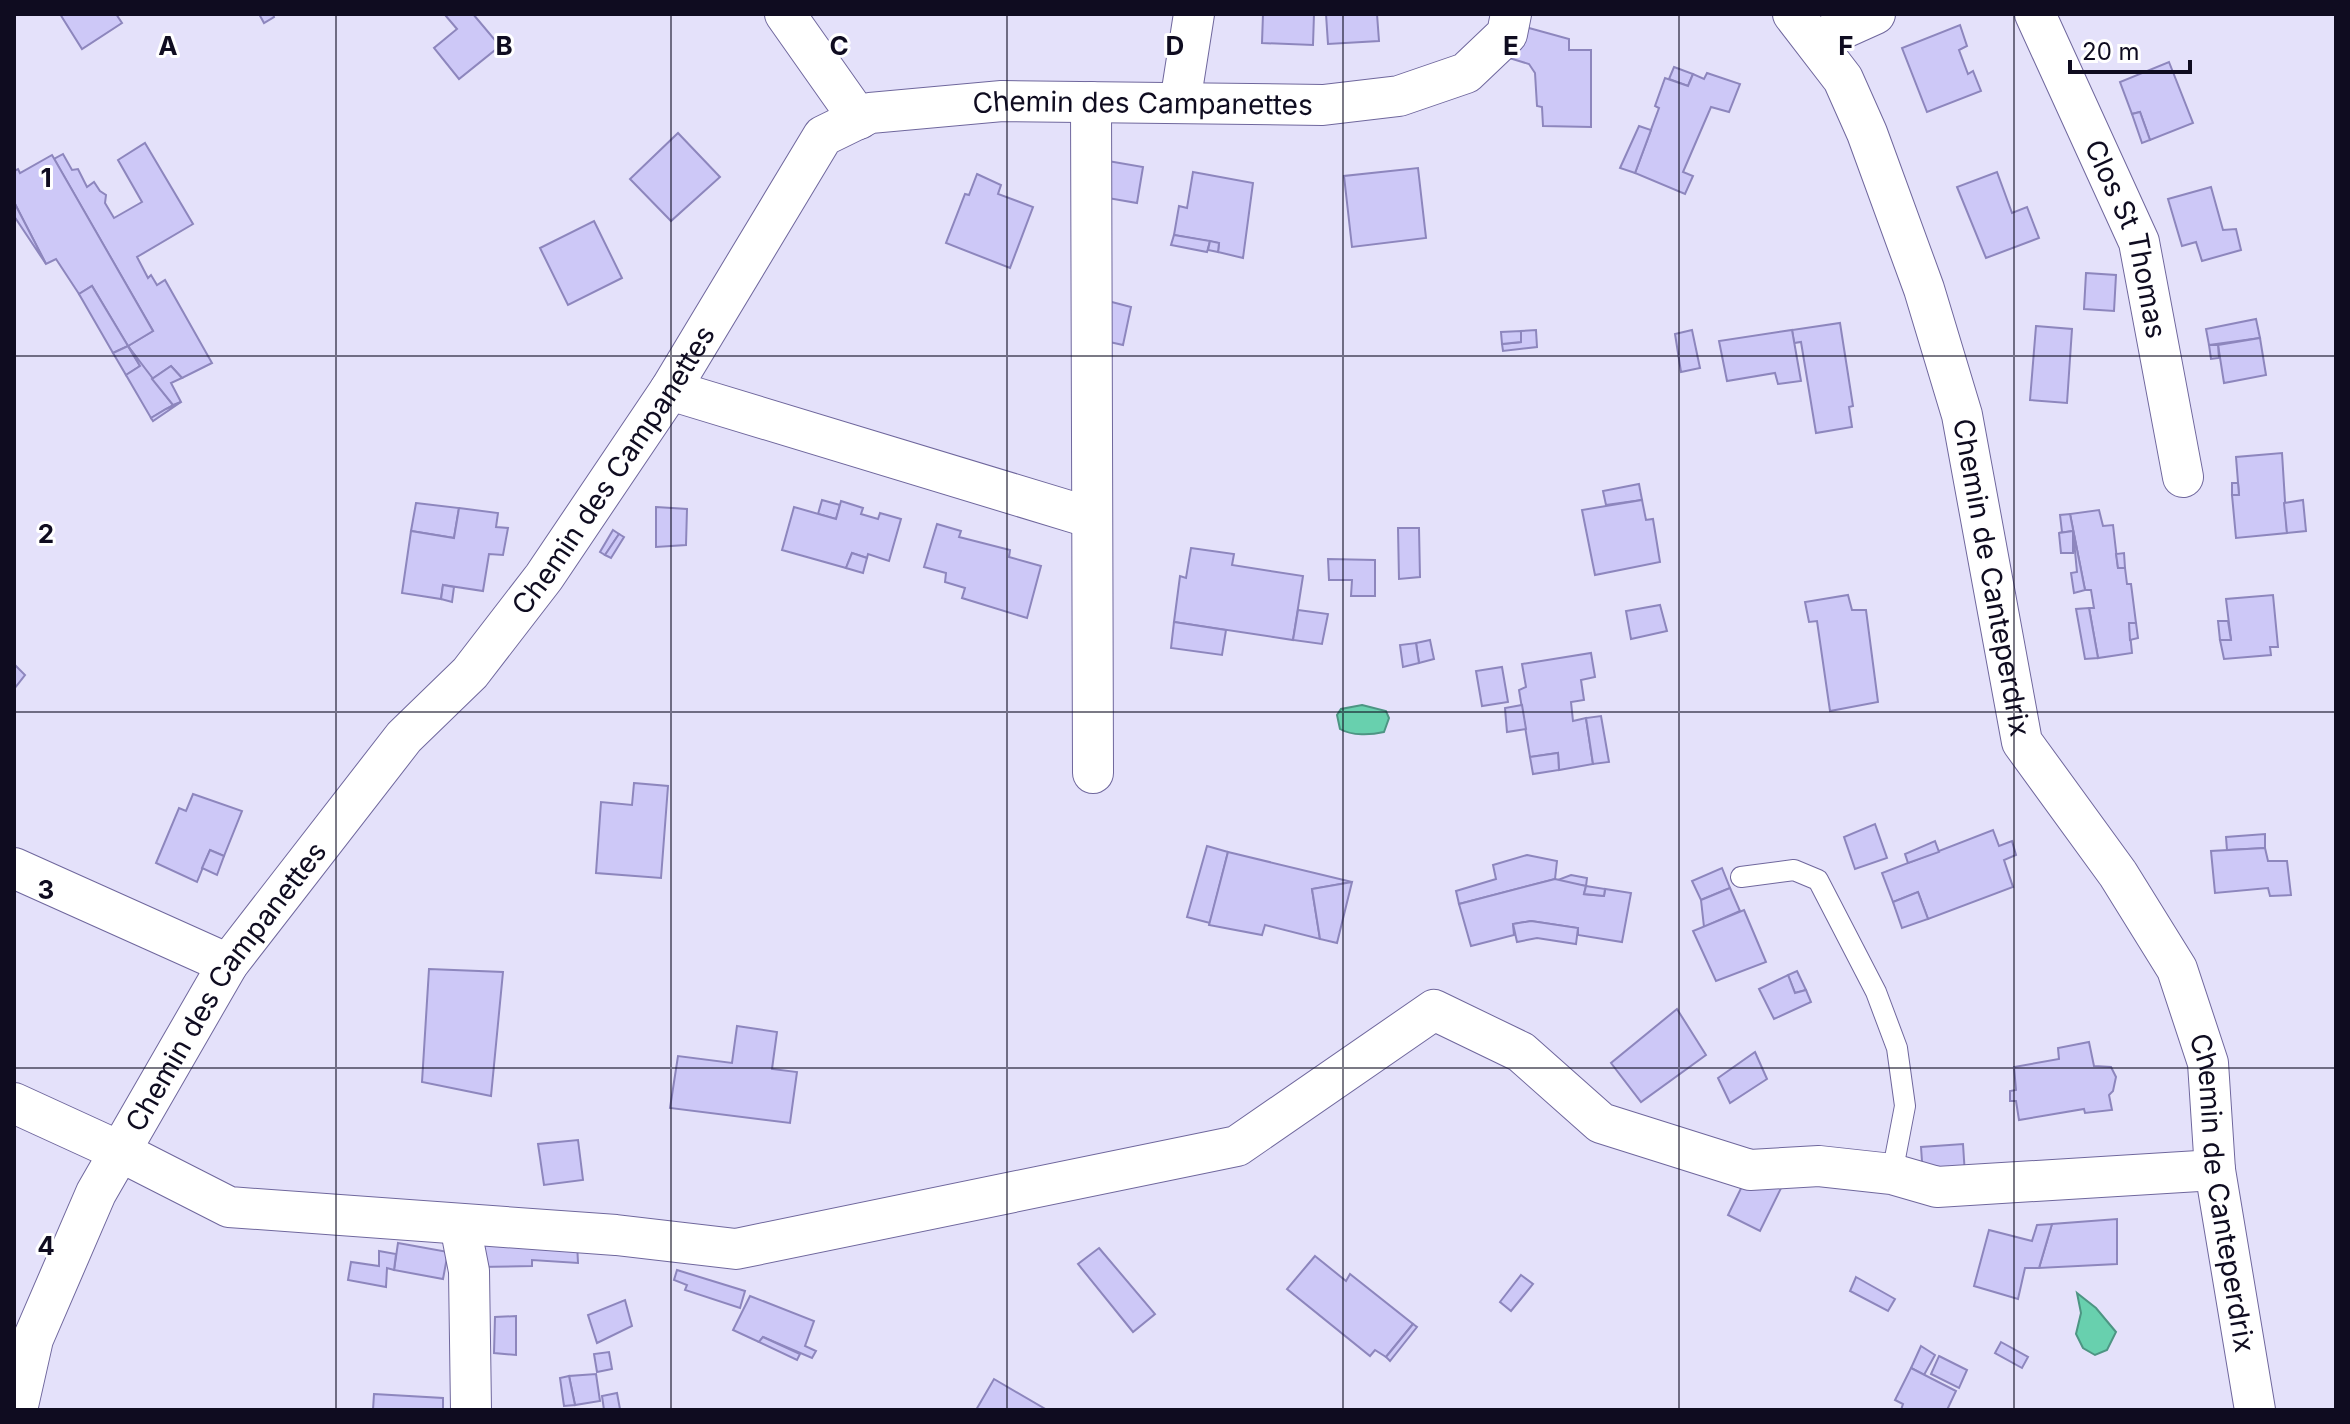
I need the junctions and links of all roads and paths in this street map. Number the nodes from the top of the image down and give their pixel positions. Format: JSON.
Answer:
{"nodes":[{"id":1,"x":785,"y":14,"type":"edge"},
{"id":2,"x":1194,"y":14,"type":"edge"},
{"id":3,"x":1511,"y":14,"type":"edge"},
{"id":4,"x":1875,"y":14,"type":"edge"},
{"id":5,"x":2035,"y":14,"type":"edge"},
{"id":6,"x":1804,"y":27,"type":"edge"},
{"id":7,"x":1091,"y":102,"type":"junction"},
{"id":8,"x":1180,"y":103,"type":"junction"},
{"id":9,"x":859,"y":119,"type":"junction"},
{"id":10,"x":670,"y":390,"type":"junction"},
{"id":11,"x":2183,"y":477,"type":"dead end"},
{"id":12,"x":1092,"y":518,"type":"junction"},
{"id":13,"x":1093,"y":773,"type":"dead end"},
{"id":14,"x":14,"y":868,"type":"edge"},
{"id":15,"x":1741,"y":877,"type":"dead end"},
{"id":16,"x":228,"y":964,"type":"junction"},
{"id":17,"x":14,"y":1103,"type":"edge"},
{"id":18,"x":121,"y":1152,"type":"junction"},
{"id":19,"x":2215,"y":1170,"type":"junction"},
{"id":20,"x":1892,"y":1174,"type":"junction"},
{"id":21,"x":460,"y":1225,"type":"junction"},
{"id":22,"x":17,"y":1410,"type":"edge"},
{"id":23,"x":471,"y":1410,"type":"edge"},
{"id":24,"x":2255,"y":1410,"type":"edge"}],
"edges":[{"from":1,"to":9,"type":"street"},
{"from":2,"to":8,"type":"street"},
{"from":3,"to":8,"type":"street","name":"Chemin des Campanettes"},
{"from":4,"to":6,"type":"street"},
{"from":5,"to":11,"type":"street","name":"Clos St Thomas"},
{"from":6,"to":19,"type":"street","name":"Chemin de Canteperdrix"},
{"from":7,"to":8,"type":"street","name":"Chemin des Campanettes"},
{"from":7,"to":9,"type":"street","name":"Chemin des Campanettes"},
{"from":7,"to":12,"type":"street"},
{"from":9,"to":10,"type":"street","name":"Chemin des Campanettes"},
{"from":10,"to":12,"type":"street"},
{"from":10,"to":16,"type":"street","name":"Chemin des Campanettes"},
{"from":12,"to":13,"type":"street"},
{"from":14,"to":16,"type":"street"},
{"from":15,"to":20,"type":"lane"},
{"from":16,"to":18,"type":"street","name":"Chemin des Campanettes"},
{"from":17,"to":18,"type":"street"},
{"from":18,"to":21,"type":"street"},
{"from":18,"to":22,"type":"street","name":"Chemin des Campanettes"},
{"from":19,"to":20,"type":"street"},
{"from":19,"to":24,"type":"street","name":"Chemin de Canteperdrix"},
{"from":20,"to":21,"type":"street"},
{"from":21,"to":23,"type":"street"}]}
